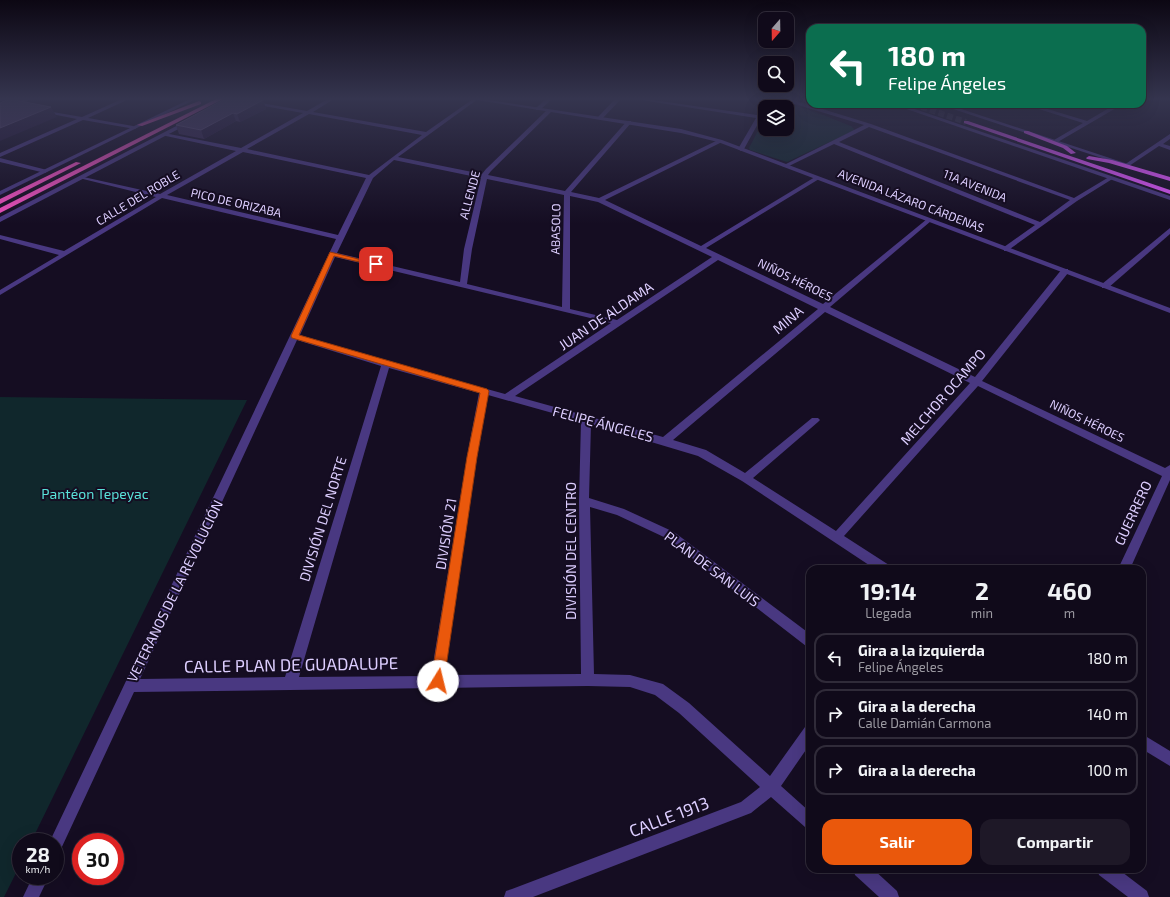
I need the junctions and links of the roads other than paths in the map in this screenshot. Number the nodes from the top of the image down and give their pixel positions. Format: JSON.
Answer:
{"nodes":[{"id":1,"x":31,"y":141,"type":"edge"},
{"id":2,"x":107,"y":141,"type":"edge"},
{"id":3,"x":119,"y":141,"type":"edge"},
{"id":4,"x":137,"y":141,"type":"edge"},
{"id":5,"x":198,"y":141,"type":"edge"},
{"id":6,"x":257,"y":141,"type":"edge"},
{"id":7,"x":417,"y":141,"type":"edge"},
{"id":8,"x":517,"y":141,"type":"edge"},
{"id":9,"x":613,"y":141,"type":"edge"},
{"id":10,"x":720,"y":141,"type":"joint"},
{"id":11,"x":745,"y":141,"type":"edge"},
{"id":12,"x":913,"y":141,"type":"edge"},
{"id":13,"x":1003,"y":141,"type":"edge"},
{"id":14,"x":1028,"y":141,"type":"edge"},
{"id":15,"x":1049,"y":141,"type":"edge"},
{"id":16,"x":1056,"y":141,"type":"edge"},
{"id":17,"x":1163,"y":141,"type":"edge"},
{"id":18,"x":149,"y":142,"type":"edge"},
{"id":19,"x":834,"y":142,"type":"joint"},
{"id":20,"x":1012,"y":144,"type":"junction"},
{"id":21,"x":1158,"y":144,"type":"junction"},
{"id":22,"x":1170,"y":148,"type":"edge"},
{"id":23,"x":741,"y":149,"type":"junction"},
{"id":24,"x":241,"y":150,"type":"junction"},
{"id":25,"x":0,"y":155,"type":"edge"},
{"id":26,"x":1073,"y":156,"type":"junction"},
{"id":27,"x":393,"y":158,"type":"junction"},
{"id":28,"x":0,"y":160,"type":"edge"},
{"id":29,"x":1127,"y":165,"type":"junction"},
{"id":30,"x":785,"y":166,"type":"junction"},
{"id":31,"x":1104,"y":169,"type":"junction"},
{"id":32,"x":45,"y":171,"type":"junction"},
{"id":33,"x":81,"y":177,"type":"junction"},
{"id":34,"x":370,"y":177,"type":"junction"},
{"id":35,"x":484,"y":177,"type":"junction"},
{"id":36,"x":817,"y":178,"type":"junction"},
{"id":37,"x":1111,"y":178,"type":"junction"},
{"id":38,"x":25,"y":181,"type":"junction"},
{"id":39,"x":1170,"y":182,"type":"edge"},
{"id":40,"x":60,"y":188,"type":"junction"},
{"id":41,"x":1153,"y":192,"type":"junction"},
{"id":42,"x":1170,"y":192,"type":"edge"},
{"id":43,"x":0,"y":193,"type":"edge"},
{"id":44,"x":568,"y":193,"type":"junction"},
{"id":45,"x":161,"y":196,"type":"junction"},
{"id":46,"x":0,"y":198,"type":"edge"},
{"id":47,"x":1170,"y":198,"type":"edge"},
{"id":48,"x":600,"y":200,"type":"junction"},
{"id":49,"x":1075,"y":200,"type":"junction"},
{"id":50,"x":0,"y":202,"type":"edge"},
{"id":51,"x":0,"y":211,"type":"edge"},
{"id":52,"x":0,"y":216,"type":"edge"},
{"id":53,"x":0,"y":220,"type":"edge"},
{"id":54,"x":929,"y":220,"type":"junction"},
{"id":55,"x":1040,"y":224,"type":"junction"},
{"id":56,"x":1168,"y":233,"type":"edge"},
{"id":57,"x":0,"y":237,"type":"edge"},
{"id":58,"x":340,"y":238,"type":"junction"},
{"id":59,"x":702,"y":248,"type":"junction"},
{"id":60,"x":1007,"y":249,"type":"junction"},
{"id":61,"x":65,"y":254,"type":"junction"},
{"id":62,"x":332,"y":254,"type":"junction"},
{"id":63,"x":718,"y":256,"type":"junction"},
{"id":64,"x":1065,"y":271,"type":"junction"},
{"id":65,"x":462,"y":286,"type":"junction"},
{"id":66,"x":1105,"y":286,"type":"junction"},
{"id":67,"x":0,"y":293,"type":"edge"},
{"id":68,"x":825,"y":308,"type":"junction"},
{"id":69,"x":566,"y":311,"type":"junction"},
{"id":70,"x":1170,"y":311,"type":"edge"},
{"id":71,"x":620,"y":322,"type":"junction"},
{"id":72,"x":295,"y":336,"type":"junction"},
{"id":73,"x":386,"y":364,"type":"junction"},
{"id":74,"x":977,"y":381,"type":"junction"},
{"id":75,"x":484,"y":391,"type":"junction"},
{"id":76,"x":507,"y":397,"type":"junction"},
{"id":77,"x":815,"y":420,"type":"dead end"},
{"id":78,"x":586,"y":421,"type":"junction"},
{"id":79,"x":665,"y":442,"type":"junction"},
{"id":80,"x":1169,"y":472,"type":"edge"},
{"id":81,"x":746,"y":478,"type":"junction"},
{"id":82,"x":584,"y":500,"type":"junction"},
{"id":83,"x":837,"y":537,"type":"junction"},
{"id":84,"x":879,"y":565,"type":"edge"},
{"id":85,"x":1126,"y":565,"type":"edge"},
{"id":86,"x":806,"y":639,"type":"edge"},
{"id":87,"x":588,"y":680,"type":"junction"},
{"id":88,"x":438,"y":681,"type":"junction"},
{"id":89,"x":290,"y":684,"type":"junction"},
{"id":90,"x":129,"y":686,"type":"junction"},
{"id":91,"x":806,"y":738,"type":"edge"},
{"id":92,"x":1146,"y":743,"type":"edge"},
{"id":93,"x":1170,"y":759,"type":"edge"},
{"id":94,"x":772,"y":786,"type":"junction"},
{"id":95,"x":806,"y":818,"type":"edge"},
{"id":96,"x":61,"y":833,"type":"edge"},
{"id":97,"x":865,"y":873,"type":"edge"},
{"id":98,"x":1110,"y":873,"type":"edge"},
{"id":99,"x":37,"y":885,"type":"edge"},
{"id":100,"x":31,"y":897,"type":"edge"},
{"id":101,"x":512,"y":897,"type":"edge"},
{"id":102,"x":891,"y":897,"type":"edge"},
{"id":103,"x":1141,"y":897,"type":"edge"}],
"edges":[{"from":1,"to":25,"type":"street"},
{"from":2,"to":32,"type":"street"},
{"from":3,"to":50,"type":"highway"},
{"from":4,"to":51,"type":"highway"},
{"from":5,"to":24,"type":"street"},
{"from":6,"to":24,"type":"street","name":"CALLE DEL ROBLE"},
{"from":7,"to":27,"type":"street"},
{"from":8,"to":35,"type":"street","name":"ALLENDE"},
{"from":9,"to":44,"type":"street","name":"ABASOLO"},
{"from":10,"to":23,"type":"street","name":"AVENIDA LÁZARO CÁRDENAS"},
{"from":10,"to":48,"type":"street"},
{"from":11,"to":23,"type":"street"},
{"from":12,"to":49,"type":"street"},
{"from":13,"to":20,"type":"street"},
{"from":14,"to":26,"type":"main road"},
{"from":15,"to":26,"type":"main road"},
{"from":16,"to":29,"type":"street"},
{"from":17,"to":21,"type":"street"},
{"from":18,"to":33,"type":"street"},
{"from":19,"to":30,"type":"street"},
{"from":19,"to":55,"type":"street","name":"11A AVENIDA"},
{"from":20,"to":26,"type":"main road"},
{"from":20,"to":37,"type":"street"},
{"from":21,"to":22,"type":"street"},
{"from":21,"to":29,"type":"street"},
{"from":23,"to":30,"type":"street","name":"AVENIDA LÁZARO CÁRDENAS"},
{"from":24,"to":34,"type":"street"},
{"from":24,"to":45,"type":"street","name":"CALLE DEL ROBLE"},
{"from":26,"to":31,"type":"main road"},
{"from":26,"to":39,"type":"main road"},
{"from":27,"to":34,"type":"street"},
{"from":27,"to":35,"type":"street","name":"NIÑOS HÉROES"},
{"from":28,"to":32,"type":"street"},
{"from":29,"to":39,"type":"street"},
{"from":30,"to":36,"type":"street","name":"AVENIDA LÁZARO CÁRDENAS"},
{"from":31,"to":41,"type":"main road"},
{"from":31,"to":42,"type":"main road"},
{"from":32,"to":38,"type":"street"},
{"from":33,"to":40,"type":"street"},
{"from":33,"to":45,"type":"street","name":"PICO DE ORIZABA"},
{"from":34,"to":58,"type":"street","name":"VETERANOS DE LA REVOLUCIÓN"},
{"from":35,"to":44,"type":"street","name":"NIÑOS HÉROES"},
{"from":35,"to":65,"type":"street","name":"ALLENDE"},
{"from":36,"to":54,"type":"street","name":"AVENIDA LÁZARO CÁRDENAS"},
{"from":36,"to":59,"type":"street"},
{"from":37,"to":41,"type":"street"},
{"from":37,"to":49,"type":"street"},
{"from":38,"to":43,"type":"street"},
{"from":38,"to":46,"type":"highway"},
{"from":40,"to":52,"type":"highway"},
{"from":40,"to":53,"type":"street"},
{"from":41,"to":47,"type":"street"},
{"from":44,"to":48,"type":"street","name":"NIÑOS HÉROES"},
{"from":44,"to":69,"type":"street","name":"ABASOLO"},
{"from":45,"to":58,"type":"street","name":"PICO DE ORIZABA"},
{"from":45,"to":61,"type":"street","name":"CALLE DEL ROBLE"},
{"from":48,"to":59,"type":"street","name":"NIÑOS HÉROES"},
{"from":49,"to":55,"type":"street"},
{"from":54,"to":60,"type":"street","name":"AVENIDA LÁZARO CÁRDENAS"},
{"from":54,"to":68,"type":"street","name":"MINA"},
{"from":55,"to":60,"type":"street"},
{"from":56,"to":66,"type":"street"},
{"from":57,"to":61,"type":"street"},
{"from":58,"to":62,"type":"street","name":"VETERANOS DE LA REVOLUCIÓN"},
{"from":59,"to":63,"type":"street","name":"NIÑOS HÉROES"},
{"from":60,"to":64,"type":"street","name":"AVENIDA LÁZARO CÁRDENAS"},
{"from":61,"to":67,"type":"street","name":"CALLE DEL ROBLE"},
{"from":62,"to":65,"type":"street"},
{"from":62,"to":72,"type":"street","name":"VETERANOS DE LA REVOLUCIÓN"},
{"from":63,"to":68,"type":"street","name":"NIÑOS HÉROES"},
{"from":63,"to":71,"type":"street","name":"JUAN DE ALDAMA"},
{"from":64,"to":66,"type":"street","name":"AVENIDA LÁZARO CÁRDENAS"},
{"from":64,"to":74,"type":"street","name":"MELCHOR OCAMPO"},
{"from":65,"to":69,"type":"street"},
{"from":66,"to":70,"type":"street","name":"AVENIDA LÁZARO CÁRDENAS"},
{"from":68,"to":74,"type":"street","name":"NIÑOS HÉROES"},
{"from":68,"to":79,"type":"street","name":"MINA"},
{"from":69,"to":71,"type":"street"},
{"from":71,"to":76,"type":"street","name":"JUAN DE ALDAMA"},
{"from":72,"to":73,"type":"street","name":"FELIPE ÁNGELES"},
{"from":72,"to":90,"type":"street","name":"VETERANOS DE LA REVOLUCIÓN"},
{"from":73,"to":75,"type":"street","name":"FELIPE ÁNGELES"},
{"from":73,"to":89,"type":"street","name":"DIVISIÓN DEL NORTE"},
{"from":74,"to":80,"type":"street","name":"NIÑOS HÉROES"},
{"from":74,"to":83,"type":"street","name":"MELCHOR OCAMPO"},
{"from":75,"to":76,"type":"street","name":"FELIPE ÁNGELES"},
{"from":75,"to":88,"type":"street","name":"DIVISIÓN 21"},
{"from":76,"to":78,"type":"street","name":"FELIPE ÁNGELES"},
{"from":77,"to":81,"type":"street"},
{"from":78,"to":79,"type":"street","name":"FELIPE ÁNGELES"},
{"from":78,"to":82,"type":"street","name":"DIVISIÓN DEL CENTRO"},
{"from":79,"to":81,"type":"street","name":"FELIPE ÁNGELES"},
{"from":80,"to":85,"type":"street","name":"GUERRERO"},
{"from":81,"to":83,"type":"street","name":"FELIPE ÁNGELES"},
{"from":82,"to":86,"type":"street","name":"PLAN DE SAN LUIS"},
{"from":82,"to":87,"type":"street","name":"DIVISIÓN DEL CENTRO"},
{"from":83,"to":84,"type":"street","name":"FELIPE ÁNGELES"},
{"from":87,"to":88,"type":"street","name":"CALLE PLAN DE GUADALUPE"},
{"from":87,"to":94,"type":"street","name":"CALLE PLAN DE GUADALUPE"},
{"from":88,"to":89,"type":"street","name":"CALLE PLAN DE GUADALUPE"},
{"from":89,"to":90,"type":"street","name":"CALLE PLAN DE GUADALUPE"},
{"from":90,"to":96,"type":"street","name":"VETERANOS DE LA REVOLUCIÓN"},
{"from":91,"to":94,"type":"street","name":"CALLE 1913"},
{"from":92,"to":93,"type":"street"},
{"from":94,"to":95,"type":"street","name":"CALLE PLAN DE GUADALUPE"},
{"from":94,"to":101,"type":"street","name":"CALLE 1913"},
{"from":97,"to":102,"type":"street"},
{"from":98,"to":103,"type":"street"},
{"from":99,"to":100,"type":"street"}]}
